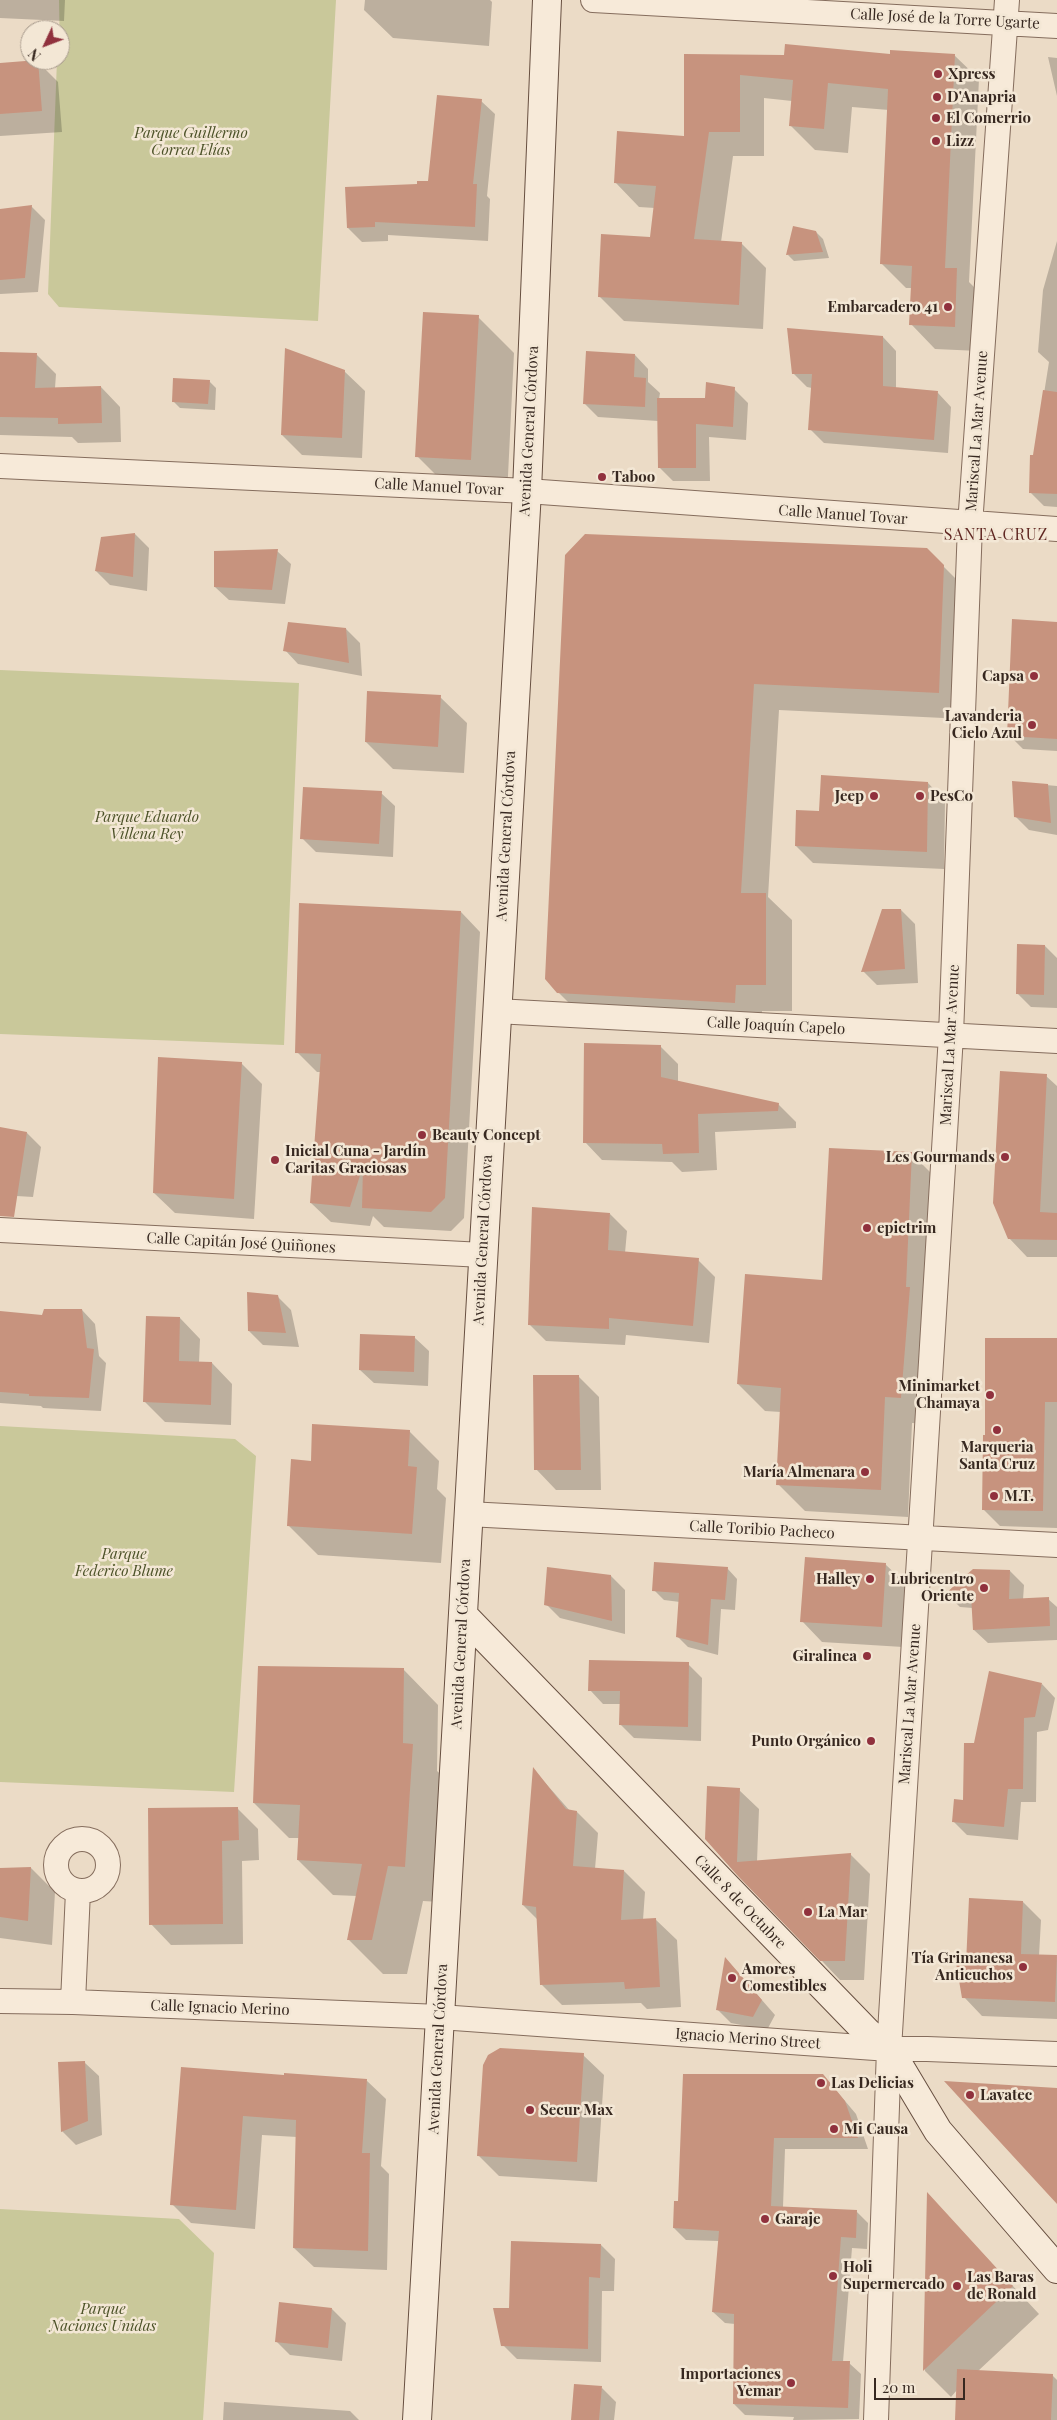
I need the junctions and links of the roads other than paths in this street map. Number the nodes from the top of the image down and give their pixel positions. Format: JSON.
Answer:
{"nodes":[{"id":1,"x":547,"y":0,"type":"edge"},
{"id":2,"x":593,"y":0,"type":"edge"},
{"id":3,"x":1006,"y":11,"type":"edge"},
{"id":4,"x":1057,"y":26,"type":"edge"},
{"id":5,"x":0,"y":466,"type":"edge"},
{"id":6,"x":527,"y":491,"type":"junction"},
{"id":7,"x":970,"y":525,"type":"junction"},
{"id":8,"x":1057,"y":529,"type":"edge"},
{"id":9,"x":496,"y":1011,"type":"junction"},
{"id":10,"x":951,"y":1035,"type":"junction"},
{"id":11,"x":1057,"y":1040,"type":"edge"},
{"id":12,"x":0,"y":1230,"type":"edge"},
{"id":13,"x":483,"y":1255,"type":"junction"},
{"id":14,"x":468,"y":1514,"type":"junction"},
{"id":15,"x":922,"y":1538,"type":"junction"},
{"id":16,"x":1057,"y":1545,"type":"edge"},
{"id":17,"x":464,"y":1616,"type":"junction"},
{"id":18,"x":78,"y":1891,"type":"dead end"},
{"id":19,"x":0,"y":2001,"type":"edge"},
{"id":20,"x":73,"y":2002,"type":"junction"},
{"id":21,"x":440,"y":2017,"type":"junction"},
{"id":22,"x":889,"y":2049,"type":"junction"},
{"id":23,"x":1057,"y":2054,"type":"edge"},
{"id":24,"x":1057,"y":2269,"type":"edge"},
{"id":25,"x":417,"y":2420,"type":"edge"},
{"id":26,"x":876,"y":2420,"type":"edge"}],
"edges":[{"from":1,"to":6,"type":"street","name":"Avenida General Córdova"},
{"from":2,"to":3,"type":"street","name":"Calle José de la Torre Ugarte"},
{"from":3,"to":4,"type":"street","name":"Calle José de la Torre Ugarte"},
{"from":3,"to":7,"type":"street","name":"Mariscal La Mar Avenue"},
{"from":5,"to":6,"type":"street","name":"Calle Manuel Tovar"},
{"from":6,"to":7,"type":"street","name":"Calle Manuel Tovar"},
{"from":6,"to":9,"type":"street","name":"Avenida General Córdova"},
{"from":7,"to":8,"type":"street","name":"Calle Manuel Tovar"},
{"from":7,"to":10,"type":"street","name":"Mariscal La Mar Avenue"},
{"from":9,"to":10,"type":"street","name":"Calle Joaquín Capelo"},
{"from":9,"to":13,"type":"street","name":"Avenida General Córdova"},
{"from":10,"to":11,"type":"street","name":"Calle Joaquín Capelo"},
{"from":10,"to":15,"type":"street","name":"Mariscal La Mar Avenue"},
{"from":12,"to":13,"type":"street","name":"Calle Capitán José Quiñones"},
{"from":13,"to":14,"type":"street","name":"Avenida General Córdova"},
{"from":14,"to":15,"type":"street","name":"Calle Toribio Pacheco"},
{"from":14,"to":17,"type":"street","name":"Avenida General Córdova"},
{"from":15,"to":16,"type":"street","name":"Calle Toribio Pacheco"},
{"from":15,"to":22,"type":"street","name":"Mariscal La Mar Avenue"},
{"from":17,"to":21,"type":"street","name":"Avenida General Córdova"},
{"from":17,"to":22,"type":"street","name":"Calle 8 de Octubre"},
{"from":18,"to":20,"type":"street"},
{"from":19,"to":20,"type":"street","name":"Calle Ignacio Merino"},
{"from":20,"to":21,"type":"street","name":"Calle Ignacio Merino"},
{"from":21,"to":22,"type":"street","name":"Ignacio Merino Street"},
{"from":21,"to":25,"type":"street","name":"Avenida General Córdova"},
{"from":22,"to":23,"type":"street","name":"Ignacio Merino Street"},
{"from":22,"to":24,"type":"street","name":"Calle 8 de Octubre"},
{"from":22,"to":26,"type":"street","name":"Mariscal La Mar Avenue"}]}
